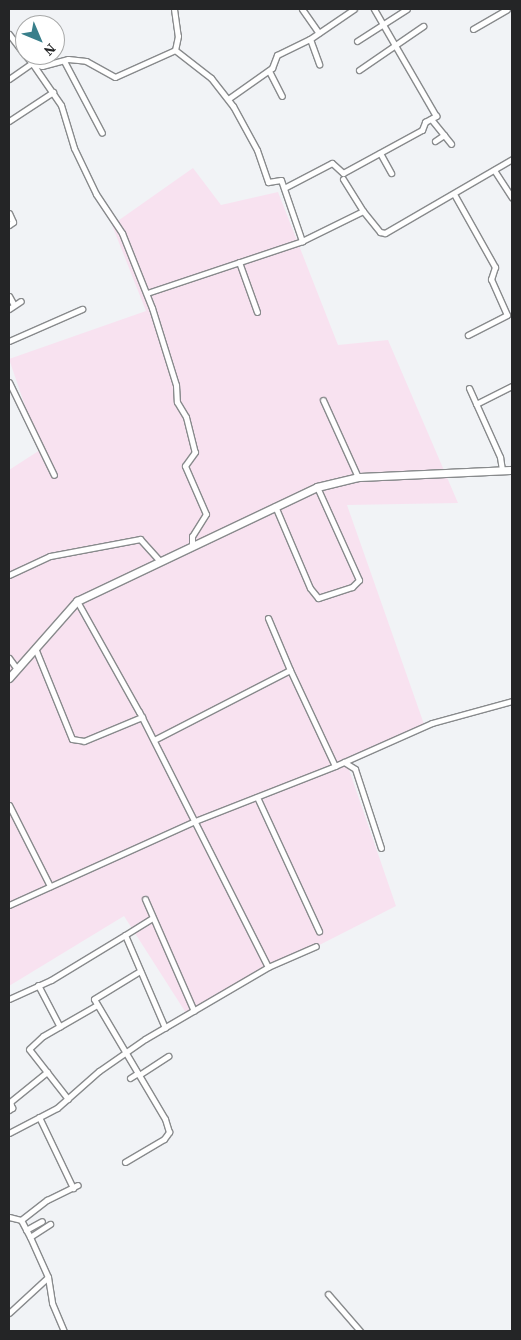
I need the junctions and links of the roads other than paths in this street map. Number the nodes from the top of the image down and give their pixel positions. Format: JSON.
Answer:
{"nodes":[{"id":1,"x":175,"y":9,"type":"edge"},
{"id":2,"x":302,"y":9,"type":"edge"},
{"id":3,"x":354,"y":9,"type":"edge"},
{"id":4,"x":374,"y":9,"type":"edge"},
{"id":5,"x":407,"y":9,"type":"edge"},
{"id":6,"x":507,"y":9,"type":"edge"},
{"id":7,"x":383,"y":22,"type":"junction"},
{"id":8,"x":423,"y":26,"type":"dead end"},
{"id":9,"x":473,"y":29,"type":"dead end"},
{"id":10,"x":319,"y":33,"type":"junction"},
{"id":11,"x":310,"y":39,"type":"junction"},
{"id":12,"x":357,"y":41,"type":"dead end"},
{"id":13,"x":397,"y":46,"type":"junction"},
{"id":14,"x":175,"y":50,"type":"junction"},
{"id":15,"x":65,"y":60,"type":"edge"},
{"id":16,"x":65,"y":62,"type":"edge"},
{"id":17,"x":319,"y":64,"type":"dead end"},
{"id":18,"x":30,"y":65,"type":"edge"},
{"id":19,"x":33,"y":65,"type":"edge"},
{"id":20,"x":359,"y":70,"type":"dead end"},
{"id":21,"x":269,"y":71,"type":"junction"},
{"id":22,"x":9,"y":79,"type":"edge"},
{"id":23,"x":53,"y":92,"type":"junction"},
{"id":24,"x":282,"y":96,"type":"dead end"},
{"id":25,"x":228,"y":99,"type":"junction"},
{"id":26,"x":431,"y":119,"type":"junction"},
{"id":27,"x":9,"y":121,"type":"edge"},
{"id":28,"x":102,"y":133,"type":"dead end"},
{"id":29,"x":444,"y":135,"type":"junction"},
{"id":30,"x":435,"y":141,"type":"dead end"},
{"id":31,"x":451,"y":144,"type":"dead end"},
{"id":32,"x":380,"y":153,"type":"junction"},
{"id":33,"x":512,"y":159,"type":"edge"},
{"id":34,"x":494,"y":170,"type":"junction"},
{"id":35,"x":391,"y":173,"type":"dead end"},
{"id":36,"x":343,"y":179,"type":"dead end"},
{"id":37,"x":284,"y":188,"type":"junction"},
{"id":38,"x":454,"y":194,"type":"junction"},
{"id":39,"x":512,"y":198,"type":"edge"},
{"id":40,"x":363,"y":212,"type":"junction"},
{"id":41,"x":9,"y":213,"type":"edge"},
{"id":42,"x":9,"y":225,"type":"edge"},
{"id":43,"x":302,"y":241,"type":"junction"},
{"id":44,"x":239,"y":262,"type":"junction"},
{"id":45,"x":147,"y":293,"type":"junction"},
{"id":46,"x":9,"y":296,"type":"edge"},
{"id":47,"x":21,"y":301,"type":"dead end"},
{"id":48,"x":14,"y":305,"type":"junction"},
{"id":49,"x":9,"y":309,"type":"edge"},
{"id":50,"x":82,"y":310,"type":"dead end"},
{"id":51,"x":257,"y":312,"type":"dead end"},
{"id":52,"x":468,"y":335,"type":"dead end"},
{"id":53,"x":9,"y":341,"type":"edge"},
{"id":54,"x":9,"y":384,"type":"edge"},
{"id":55,"x":512,"y":386,"type":"edge"},
{"id":56,"x":468,"y":388,"type":"dead end"},
{"id":57,"x":323,"y":400,"type":"dead end"},
{"id":58,"x":476,"y":404,"type":"junction"},
{"id":59,"x":502,"y":470,"type":"junction"},
{"id":60,"x":512,"y":470,"type":"edge"},
{"id":61,"x":54,"y":475,"type":"dead end"},
{"id":62,"x":358,"y":477,"type":"junction"},
{"id":63,"x":317,"y":487,"type":"junction"},
{"id":64,"x":275,"y":506,"type":"junction"},
{"id":65,"x":192,"y":546,"type":"junction"},
{"id":66,"x":160,"y":561,"type":"junction"},
{"id":67,"x":9,"y":575,"type":"edge"},
{"id":68,"x":77,"y":601,"type":"junction"},
{"id":69,"x":268,"y":618,"type":"dead end"},
{"id":70,"x":35,"y":648,"type":"junction"},
{"id":71,"x":9,"y":658,"type":"edge"},
{"id":72,"x":17,"y":668,"type":"junction"},
{"id":73,"x":290,"y":670,"type":"junction"},
{"id":74,"x":9,"y":678,"type":"edge"},
{"id":75,"x":512,"y":701,"type":"edge"},
{"id":76,"x":142,"y":717,"type":"junction"},
{"id":77,"x":154,"y":740,"type":"junction"},
{"id":78,"x":344,"y":762,"type":"junction"},
{"id":79,"x":335,"y":766,"type":"junction"},
{"id":80,"x":257,"y":797,"type":"junction"},
{"id":81,"x":9,"y":805,"type":"edge"},
{"id":82,"x":195,"y":821,"type":"junction"},
{"id":83,"x":381,"y":848,"type":"dead end"},
{"id":84,"x":50,"y":886,"type":"junction"},
{"id":85,"x":145,"y":899,"type":"dead end"},
{"id":86,"x":9,"y":905,"type":"edge"},
{"id":87,"x":152,"y":918,"type":"junction"},
{"id":88,"x":319,"y":930,"type":"dead end"},
{"id":89,"x":125,"y":935,"type":"junction"},
{"id":90,"x":316,"y":946,"type":"dead end"},
{"id":91,"x":268,"y":967,"type":"junction"},
{"id":92,"x":140,"y":971,"type":"junction"},
{"id":93,"x":38,"y":985,"type":"junction"},
{"id":94,"x":9,"y":999,"type":"edge"},
{"id":95,"x":97,"y":1005,"type":"junction"},
{"id":96,"x":194,"y":1010,"type":"junction"},
{"id":97,"x":60,"y":1027,"type":"junction"},
{"id":98,"x":165,"y":1028,"type":"junction"},
{"id":99,"x":126,"y":1053,"type":"junction"},
{"id":100,"x":168,"y":1056,"type":"dead end"},
{"id":101,"x":47,"y":1072,"type":"junction"},
{"id":102,"x":138,"y":1074,"type":"junction"},
{"id":103,"x":130,"y":1078,"type":"dead end"},
{"id":104,"x":68,"y":1099,"type":"junction"},
{"id":105,"x":9,"y":1110,"type":"edge"},
{"id":106,"x":39,"y":1117,"type":"junction"},
{"id":107,"x":9,"y":1133,"type":"edge"},
{"id":108,"x":125,"y":1162,"type":"dead end"},
{"id":109,"x":9,"y":1217,"type":"edge"},
{"id":110,"x":21,"y":1220,"type":"junction"},
{"id":111,"x":42,"y":1221,"type":"dead end"},
{"id":112,"x":50,"y":1224,"type":"dead end"},
{"id":113,"x":26,"y":1230,"type":"junction"},
{"id":114,"x":30,"y":1237,"type":"junction"},
{"id":115,"x":48,"y":1277,"type":"junction"},
{"id":116,"x":328,"y":1294,"type":"dead end"},
{"id":117,"x":9,"y":1313,"type":"edge"},
{"id":118,"x":64,"y":1331,"type":"edge"},
{"id":119,"x":360,"y":1331,"type":"edge"}],
"edges":[{"from":1,"to":14,"type":"street"},
{"from":2,"to":10,"type":"street"},
{"from":3,"to":10,"type":"street"},
{"from":4,"to":7,"type":"street"},
{"from":5,"to":7,"type":"street"},
{"from":6,"to":9,"type":"street"},
{"from":7,"to":12,"type":"street"},
{"from":7,"to":13,"type":"street"},
{"from":8,"to":13,"type":"street"},
{"from":10,"to":11,"type":"street"},
{"from":11,"to":17,"type":"street"},
{"from":11,"to":21,"type":"street"},
{"from":13,"to":20,"type":"street"},
{"from":13,"to":26,"type":"street"},
{"from":14,"to":15,"type":"street"},
{"from":14,"to":25,"type":"street"},
{"from":16,"to":28,"type":"street"},
{"from":18,"to":22,"type":"street"},
{"from":19,"to":23,"type":"street"},
{"from":21,"to":24,"type":"street"},
{"from":21,"to":25,"type":"street"},
{"from":23,"to":27,"type":"street"},
{"from":23,"to":45,"type":"street"},
{"from":25,"to":37,"type":"street"},
{"from":26,"to":29,"type":"street"},
{"from":26,"to":32,"type":"street"},
{"from":29,"to":30,"type":"street"},
{"from":29,"to":31,"type":"street"},
{"from":32,"to":35,"type":"street"},
{"from":32,"to":37,"type":"street"},
{"from":33,"to":34,"type":"street"},
{"from":34,"to":38,"type":"street"},
{"from":34,"to":39,"type":"street"},
{"from":36,"to":40,"type":"street"},
{"from":37,"to":43,"type":"street"},
{"from":38,"to":40,"type":"street"},
{"from":38,"to":52,"type":"street"},
{"from":40,"to":43,"type":"street"},
{"from":41,"to":42,"type":"street"},
{"from":43,"to":44,"type":"street"},
{"from":44,"to":45,"type":"street"},
{"from":44,"to":51,"type":"street"},
{"from":45,"to":65,"type":"street"},
{"from":46,"to":48,"type":"street"},
{"from":47,"to":48,"type":"street"},
{"from":48,"to":49,"type":"street"},
{"from":50,"to":53,"type":"street"},
{"from":54,"to":61,"type":"street"},
{"from":55,"to":58,"type":"street"},
{"from":56,"to":58,"type":"street"},
{"from":57,"to":62,"type":"street"},
{"from":58,"to":59,"type":"street"},
{"from":59,"to":60,"type":"street"},
{"from":59,"to":62,"type":"street"},
{"from":62,"to":63,"type":"street"},
{"from":63,"to":64,"type":"street"},
{"from":63,"to":64,"type":"street"},
{"from":64,"to":65,"type":"street"},
{"from":65,"to":66,"type":"street"},
{"from":66,"to":67,"type":"street"},
{"from":66,"to":68,"type":"street"},
{"from":68,"to":70,"type":"street"},
{"from":68,"to":76,"type":"street"},
{"from":69,"to":73,"type":"street"},
{"from":70,"to":72,"type":"street"},
{"from":70,"to":76,"type":"street"},
{"from":71,"to":72,"type":"street"},
{"from":72,"to":74,"type":"street"},
{"from":73,"to":77,"type":"street"},
{"from":73,"to":79,"type":"street"},
{"from":75,"to":78,"type":"street"},
{"from":76,"to":77,"type":"street"},
{"from":77,"to":82,"type":"street"},
{"from":78,"to":79,"type":"street"},
{"from":78,"to":83,"type":"street"},
{"from":79,"to":80,"type":"street"},
{"from":80,"to":82,"type":"street"},
{"from":80,"to":88,"type":"street"},
{"from":81,"to":84,"type":"street"},
{"from":82,"to":84,"type":"street"},
{"from":82,"to":91,"type":"street"},
{"from":84,"to":86,"type":"street"},
{"from":85,"to":87,"type":"street"},
{"from":87,"to":89,"type":"street"},
{"from":87,"to":96,"type":"street"},
{"from":89,"to":92,"type":"street"},
{"from":89,"to":93,"type":"street"},
{"from":90,"to":91,"type":"street"},
{"from":91,"to":96,"type":"street"},
{"from":92,"to":95,"type":"street"},
{"from":92,"to":98,"type":"street"},
{"from":93,"to":94,"type":"street"},
{"from":93,"to":97,"type":"street"},
{"from":95,"to":97,"type":"street"},
{"from":95,"to":99,"type":"street"},
{"from":96,"to":98,"type":"street"},
{"from":97,"to":101,"type":"street"},
{"from":98,"to":99,"type":"street"},
{"from":99,"to":102,"type":"street"},
{"from":99,"to":104,"type":"street"},
{"from":100,"to":102,"type":"street"},
{"from":101,"to":104,"type":"street"},
{"from":101,"to":105,"type":"street"},
{"from":102,"to":103,"type":"street"},
{"from":102,"to":108,"type":"street"},
{"from":104,"to":106,"type":"street"},
{"from":106,"to":107,"type":"street"},
{"from":106,"to":110,"type":"street"},
{"from":109,"to":110,"type":"street"},
{"from":110,"to":113,"type":"street"},
{"from":111,"to":113,"type":"street"},
{"from":112,"to":114,"type":"street"},
{"from":113,"to":114,"type":"street"},
{"from":114,"to":115,"type":"street"},
{"from":115,"to":117,"type":"street"},
{"from":115,"to":118,"type":"street"},
{"from":116,"to":119,"type":"street"}]}
